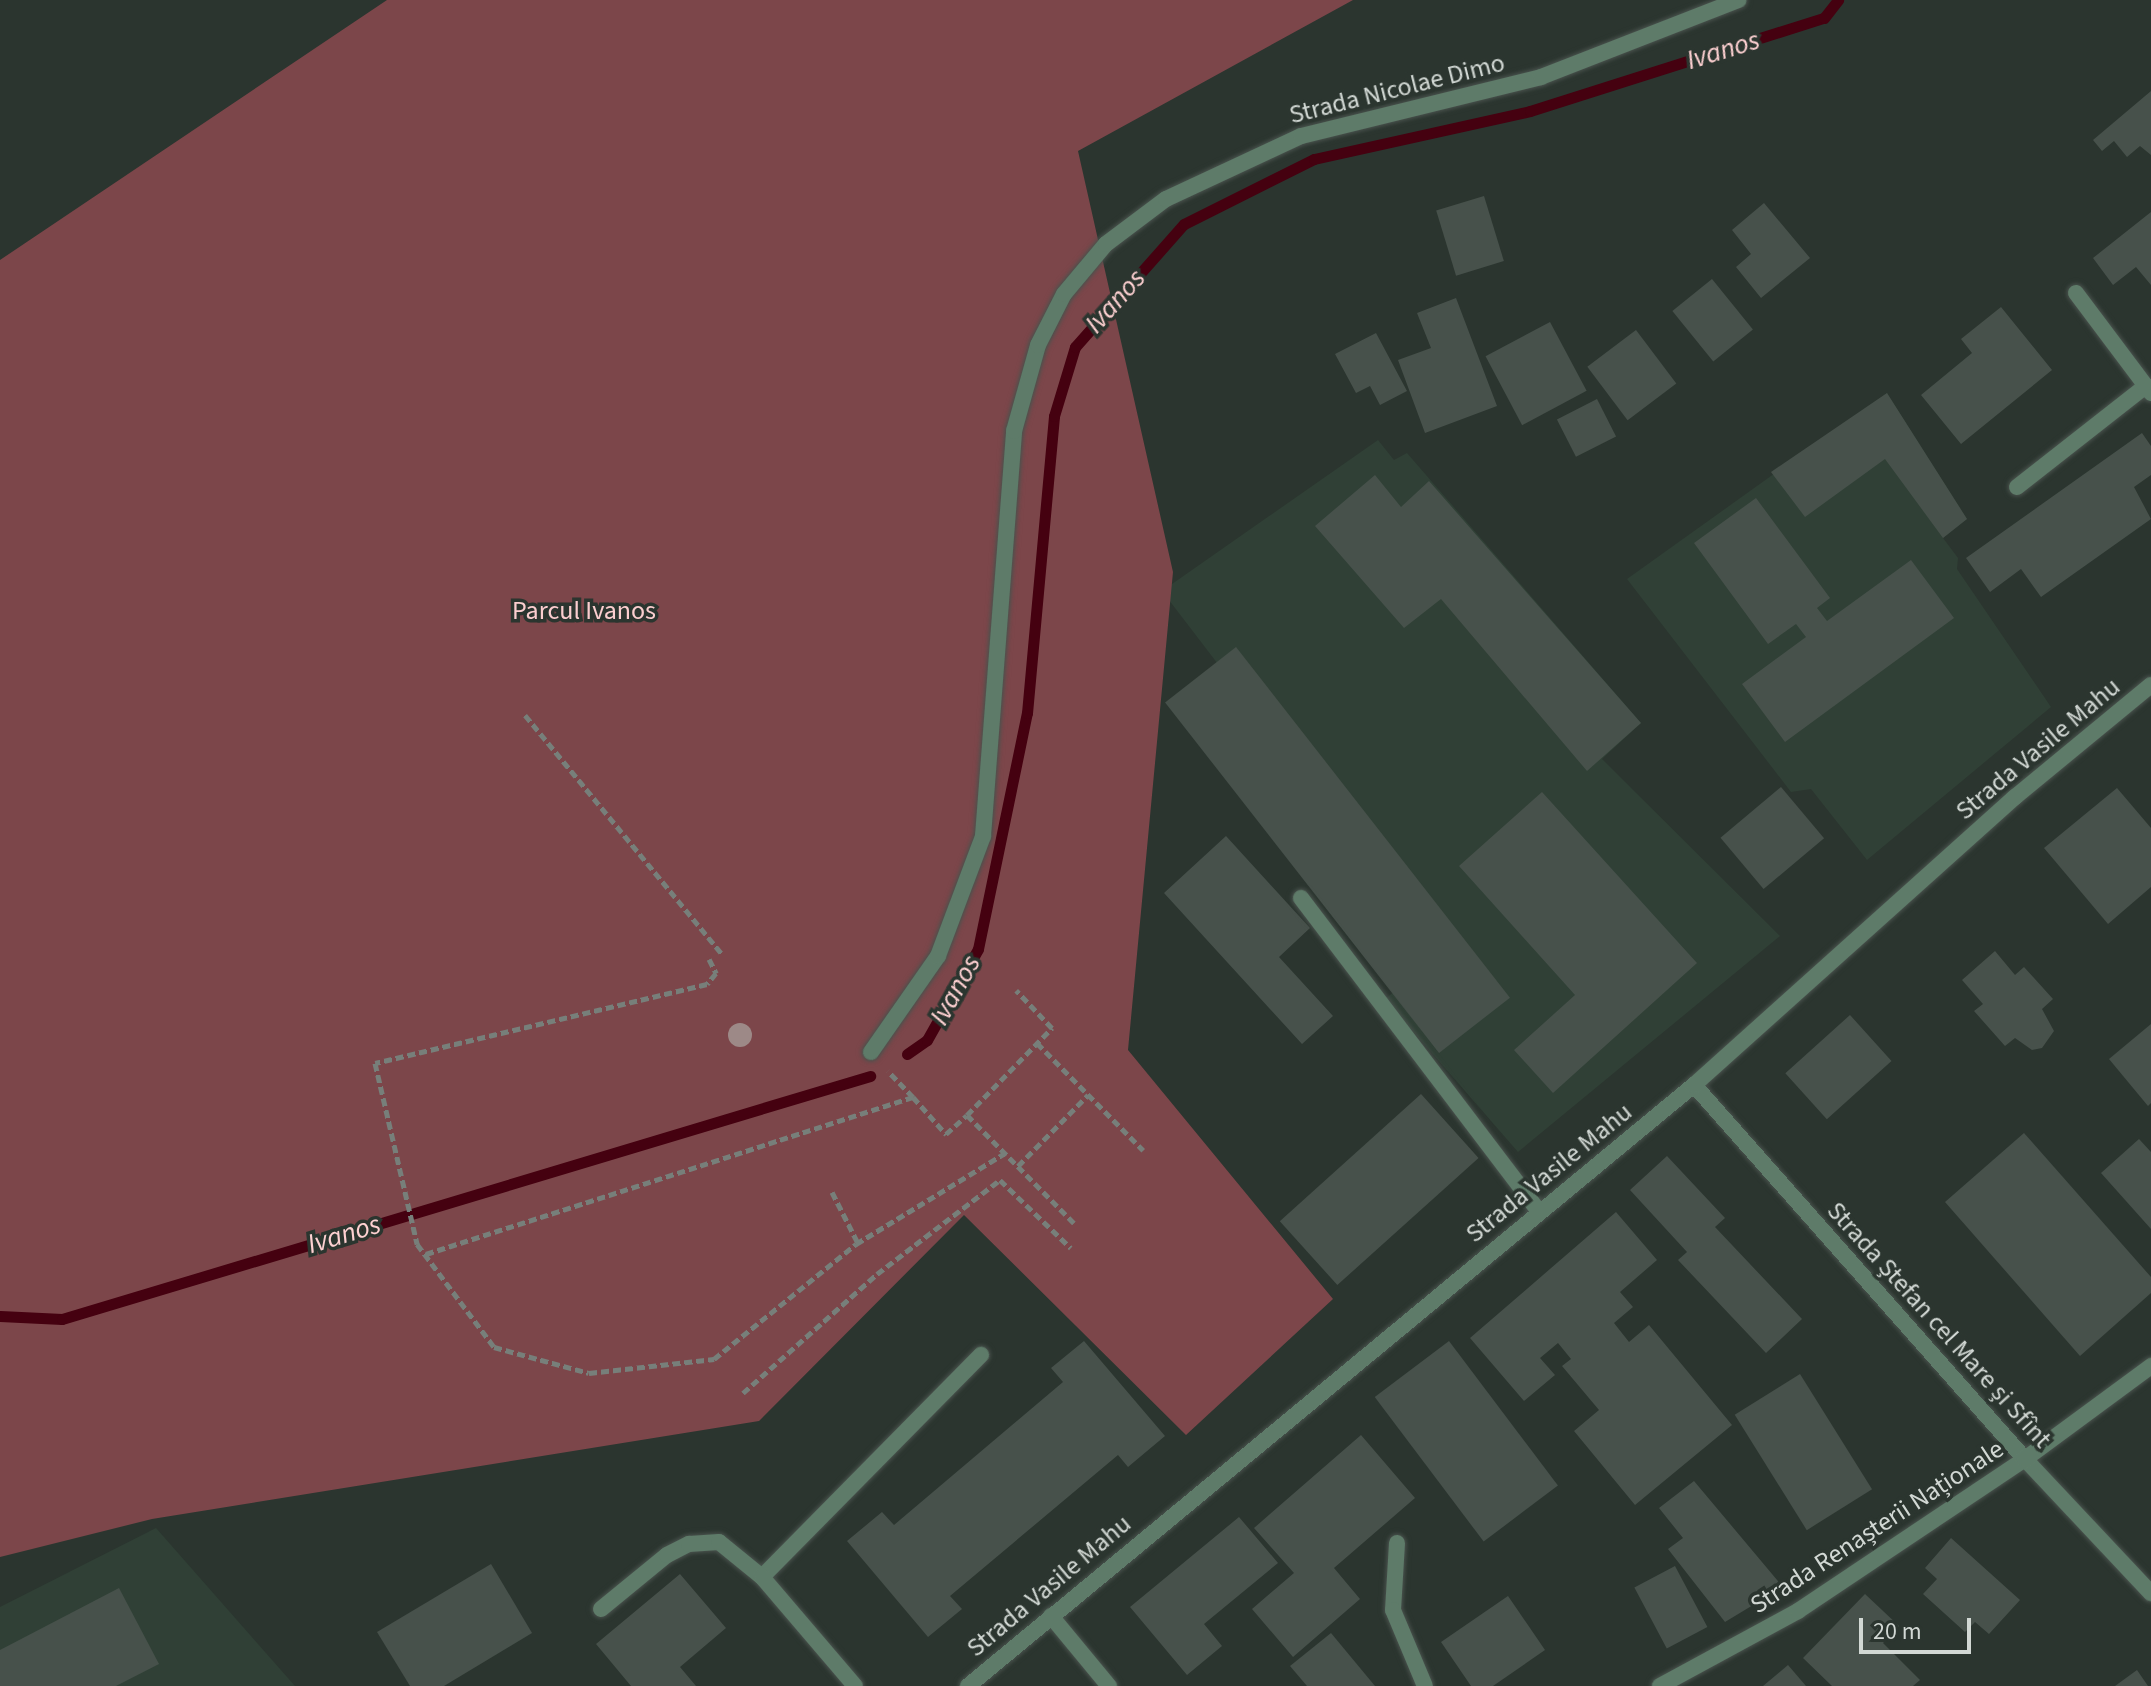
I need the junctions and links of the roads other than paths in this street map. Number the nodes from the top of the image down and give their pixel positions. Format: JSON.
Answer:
{"nodes":[{"id":1,"x":1739,"y":0,"type":"edge"},
{"id":2,"x":2076,"y":293,"type":"dead end"},
{"id":3,"x":2149,"y":389,"type":"edge"},
{"id":4,"x":2017,"y":487,"type":"dead end"},
{"id":5,"x":2151,"y":685,"type":"edge"},
{"id":6,"x":1301,"y":898,"type":"dead end"},
{"id":7,"x":871,"y":1052,"type":"road end"},
{"id":8,"x":1694,"y":1085,"type":"junction"},
{"id":9,"x":1539,"y":1211,"type":"junction"},
{"id":10,"x":981,"y":1355,"type":"dead end"},
{"id":11,"x":2151,"y":1366,"type":"edge"},
{"id":12,"x":2025,"y":1459,"type":"junction"},
{"id":13,"x":1397,"y":1543,"type":"dead end"},
{"id":14,"x":762,"y":1577,"type":"junction"},
{"id":15,"x":2151,"y":1593,"type":"edge"},
{"id":16,"x":601,"y":1609,"type":"dead end"},
{"id":17,"x":1051,"y":1616,"type":"junction"},
{"id":18,"x":855,"y":1686,"type":"edge"},
{"id":19,"x":968,"y":1686,"type":"edge"},
{"id":20,"x":1109,"y":1686,"type":"edge"},
{"id":21,"x":1425,"y":1686,"type":"edge"},
{"id":22,"x":1660,"y":1686,"type":"edge"}],
"edges":[{"from":1,"to":7,"type":"street","name":"Strada Nicolae Dimo"},
{"from":2,"to":3,"type":"street"},
{"from":3,"to":4,"type":"street"},
{"from":5,"to":8,"type":"street","name":"Strada Vasile Mahu"},
{"from":6,"to":9,"type":"street"},
{"from":8,"to":9,"type":"street","name":"Strada Vasile Mahu"},
{"from":8,"to":12,"type":"street","name":"Strada Ștefan cel Mare și Sfînt"},
{"from":9,"to":17,"type":"street","name":"Strada Vasile Mahu"},
{"from":10,"to":14,"type":"street"},
{"from":11,"to":12,"type":"street","name":"Strada Renașterii Naționale"},
{"from":12,"to":15,"type":"street","name":"Strada Ștefan cel Mare și Sfînt"},
{"from":12,"to":22,"type":"street","name":"Strada Renașterii Naționale"},
{"from":13,"to":21,"type":"street"},
{"from":14,"to":16,"type":"street"},
{"from":14,"to":18,"type":"street"},
{"from":17,"to":19,"type":"street","name":"Strada Vasile Mahu"},
{"from":17,"to":20,"type":"street"}]}
